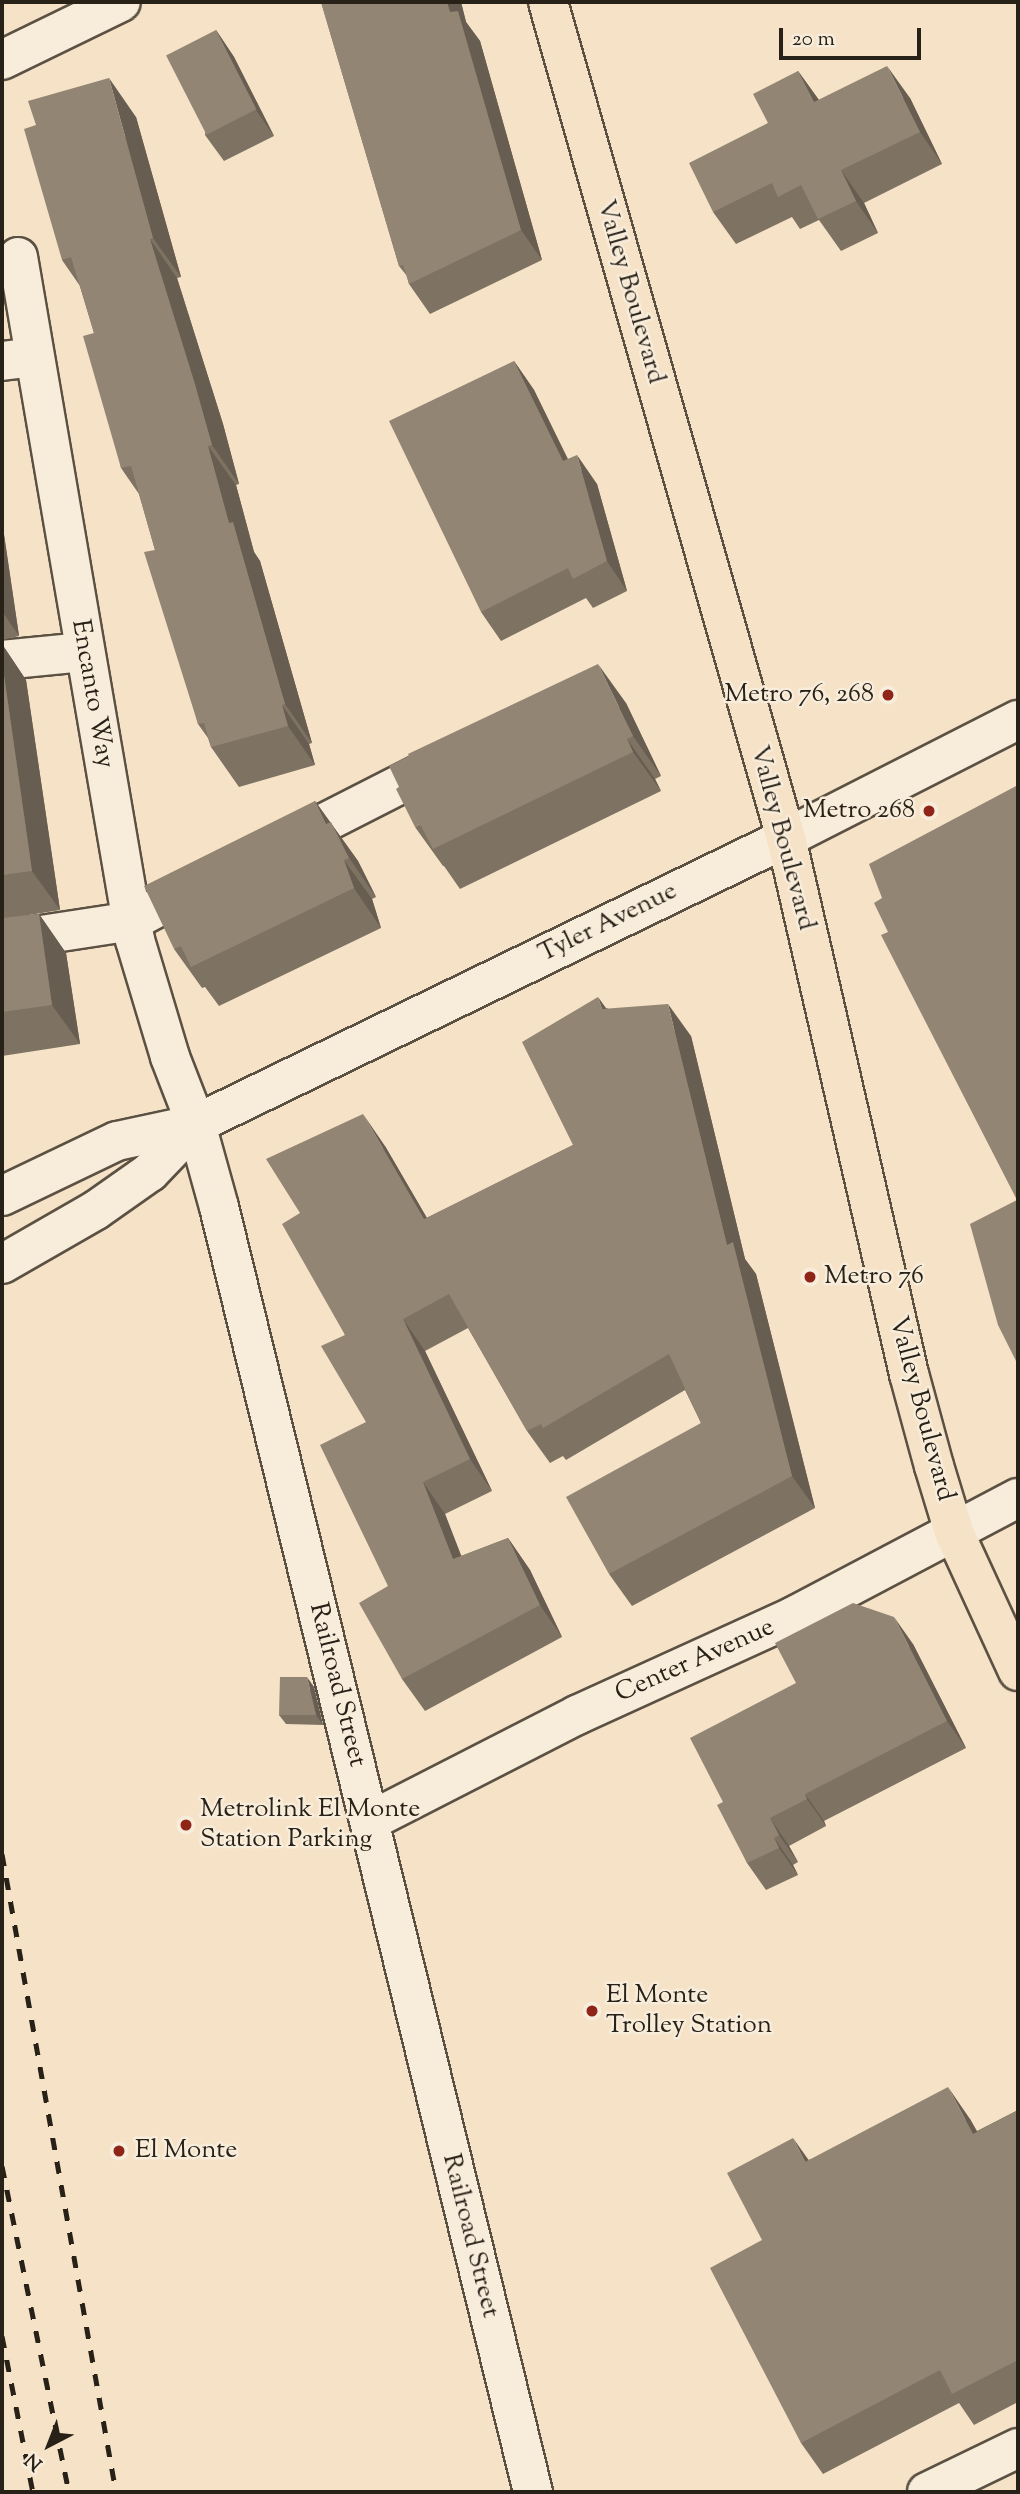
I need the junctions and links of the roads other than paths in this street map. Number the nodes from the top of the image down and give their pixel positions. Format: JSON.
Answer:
{"nodes":[{"id":1,"x":121,"y":2,"type":"edge"},
{"id":2,"x":548,"y":2,"type":"edge"},
{"id":3,"x":2,"y":60,"type":"edge"},
{"id":4,"x":18,"y":257,"type":"dead end"},
{"id":5,"x":18,"y":359,"type":"edge"},
{"id":6,"x":84,"y":652,"type":"junction"},
{"id":7,"x":2,"y":660,"type":"edge"},
{"id":8,"x":1018,"y":720,"type":"edge"},
{"id":9,"x":474,"y":747,"type":"edge"},
{"id":10,"x":786,"y":838,"type":"junction"},
{"id":11,"x":254,"y":859,"type":"edge"},
{"id":12,"x":181,"y":896,"type":"edge"},
{"id":13,"x":132,"y":921,"type":"junction"},
{"id":14,"x":2,"y":941,"type":"edge"},
{"id":15,"x":196,"y":1124,"type":"junction"},
{"id":16,"x":2,"y":1196,"type":"edge"},
{"id":17,"x":2,"y":1264,"type":"edge"},
{"id":18,"x":1018,"y":1498,"type":"edge"},
{"id":19,"x":954,"y":1532,"type":"junction"},
{"id":20,"x":1018,"y":1671,"type":"edge"},
{"id":21,"x":370,"y":1821,"type":"junction"},
{"id":22,"x":1018,"y":2448,"type":"edge"},
{"id":23,"x":533,"y":2492,"type":"edge"},
{"id":24,"x":927,"y":2492,"type":"edge"}],
"edges":[{"from":1,"to":3,"type":"street"},
{"from":2,"to":10,"type":"main road","name":"Valley Boulevard"},
{"from":4,"to":5,"type":"street","name":"Encanto Way"},
{"from":5,"to":6,"type":"street","name":"Encanto Way"},
{"from":6,"to":7,"type":"street"},
{"from":6,"to":13,"type":"street","name":"Encanto Way"},
{"from":8,"to":10,"type":"street","name":"Tyler Avenue"},
{"from":9,"to":11,"type":"street"},
{"from":10,"to":15,"type":"street","name":"Tyler Avenue"},
{"from":10,"to":19,"type":"main road","name":"Valley Boulevard"},
{"from":12,"to":13,"type":"street"},
{"from":13,"to":14,"type":"street"},
{"from":13,"to":15,"type":"street","name":"Encanto Way"},
{"from":15,"to":16,"type":"street","name":"Tyler Avenue"},
{"from":15,"to":17,"type":"street","name":"Tyler Avenue"},
{"from":15,"to":21,"type":"street","name":"Railroad Street"},
{"from":18,"to":19,"type":"street","name":"Center Avenue"},
{"from":19,"to":20,"type":"main road","name":"Valley Boulevard"},
{"from":19,"to":21,"type":"street","name":"Center Avenue"},
{"from":21,"to":23,"type":"street","name":"Railroad Street"},
{"from":22,"to":24,"type":"street"}]}
